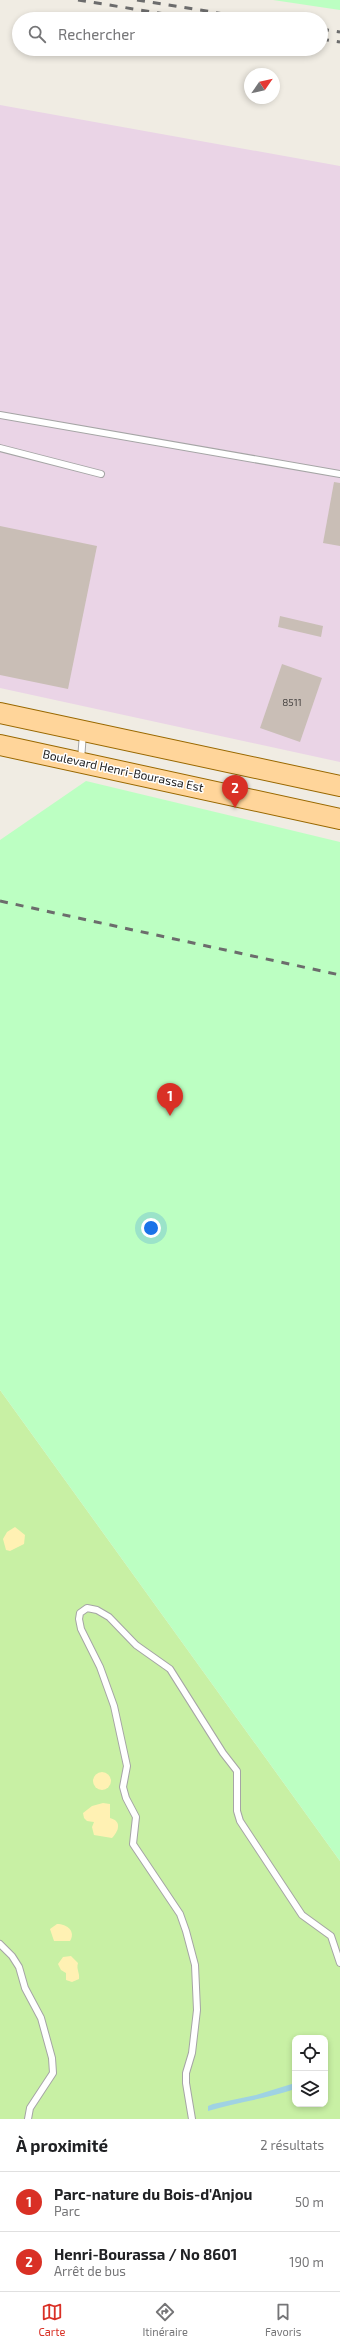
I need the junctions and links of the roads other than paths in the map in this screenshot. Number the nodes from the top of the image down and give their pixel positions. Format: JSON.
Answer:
{"nodes":[{"id":1,"x":0,"y":415,"type":"edge"},
{"id":2,"x":0,"y":448,"type":"edge"},
{"id":3,"x":101,"y":474,"type":"dead end"},
{"id":4,"x":340,"y":474,"type":"edge"},
{"id":5,"x":0,"y":712,"type":"edge"},
{"id":6,"x":83,"y":730,"type":"junction"},
{"id":7,"x":0,"y":745,"type":"edge"},
{"id":8,"x":80,"y":762,"type":"junction"},
{"id":9,"x":340,"y":786,"type":"edge"},
{"id":10,"x":340,"y":819,"type":"edge"},
{"id":11,"x":0,"y":1944,"type":"edge"},
{"id":12,"x":340,"y":1963,"type":"edge"},
{"id":13,"x":28,"y":2119,"type":"edge"},
{"id":14,"x":192,"y":2119,"type":"edge"}],
"edges":[{"from":1,"to":4,"type":"lane"},
{"from":2,"to":3,"type":"lane"},
{"from":5,"to":6,"type":"main road"},
{"from":6,"to":8,"type":"lane"},
{"from":6,"to":9,"type":"main road"},
{"from":7,"to":8,"type":"main road","name":"Boulevard Henri-Bourassa Est"},
{"from":8,"to":10,"type":"main road","name":"Boulevard Henri-Bourassa Est"},
{"from":11,"to":13,"type":"lane"},
{"from":12,"to":14,"type":"lane"}]}
